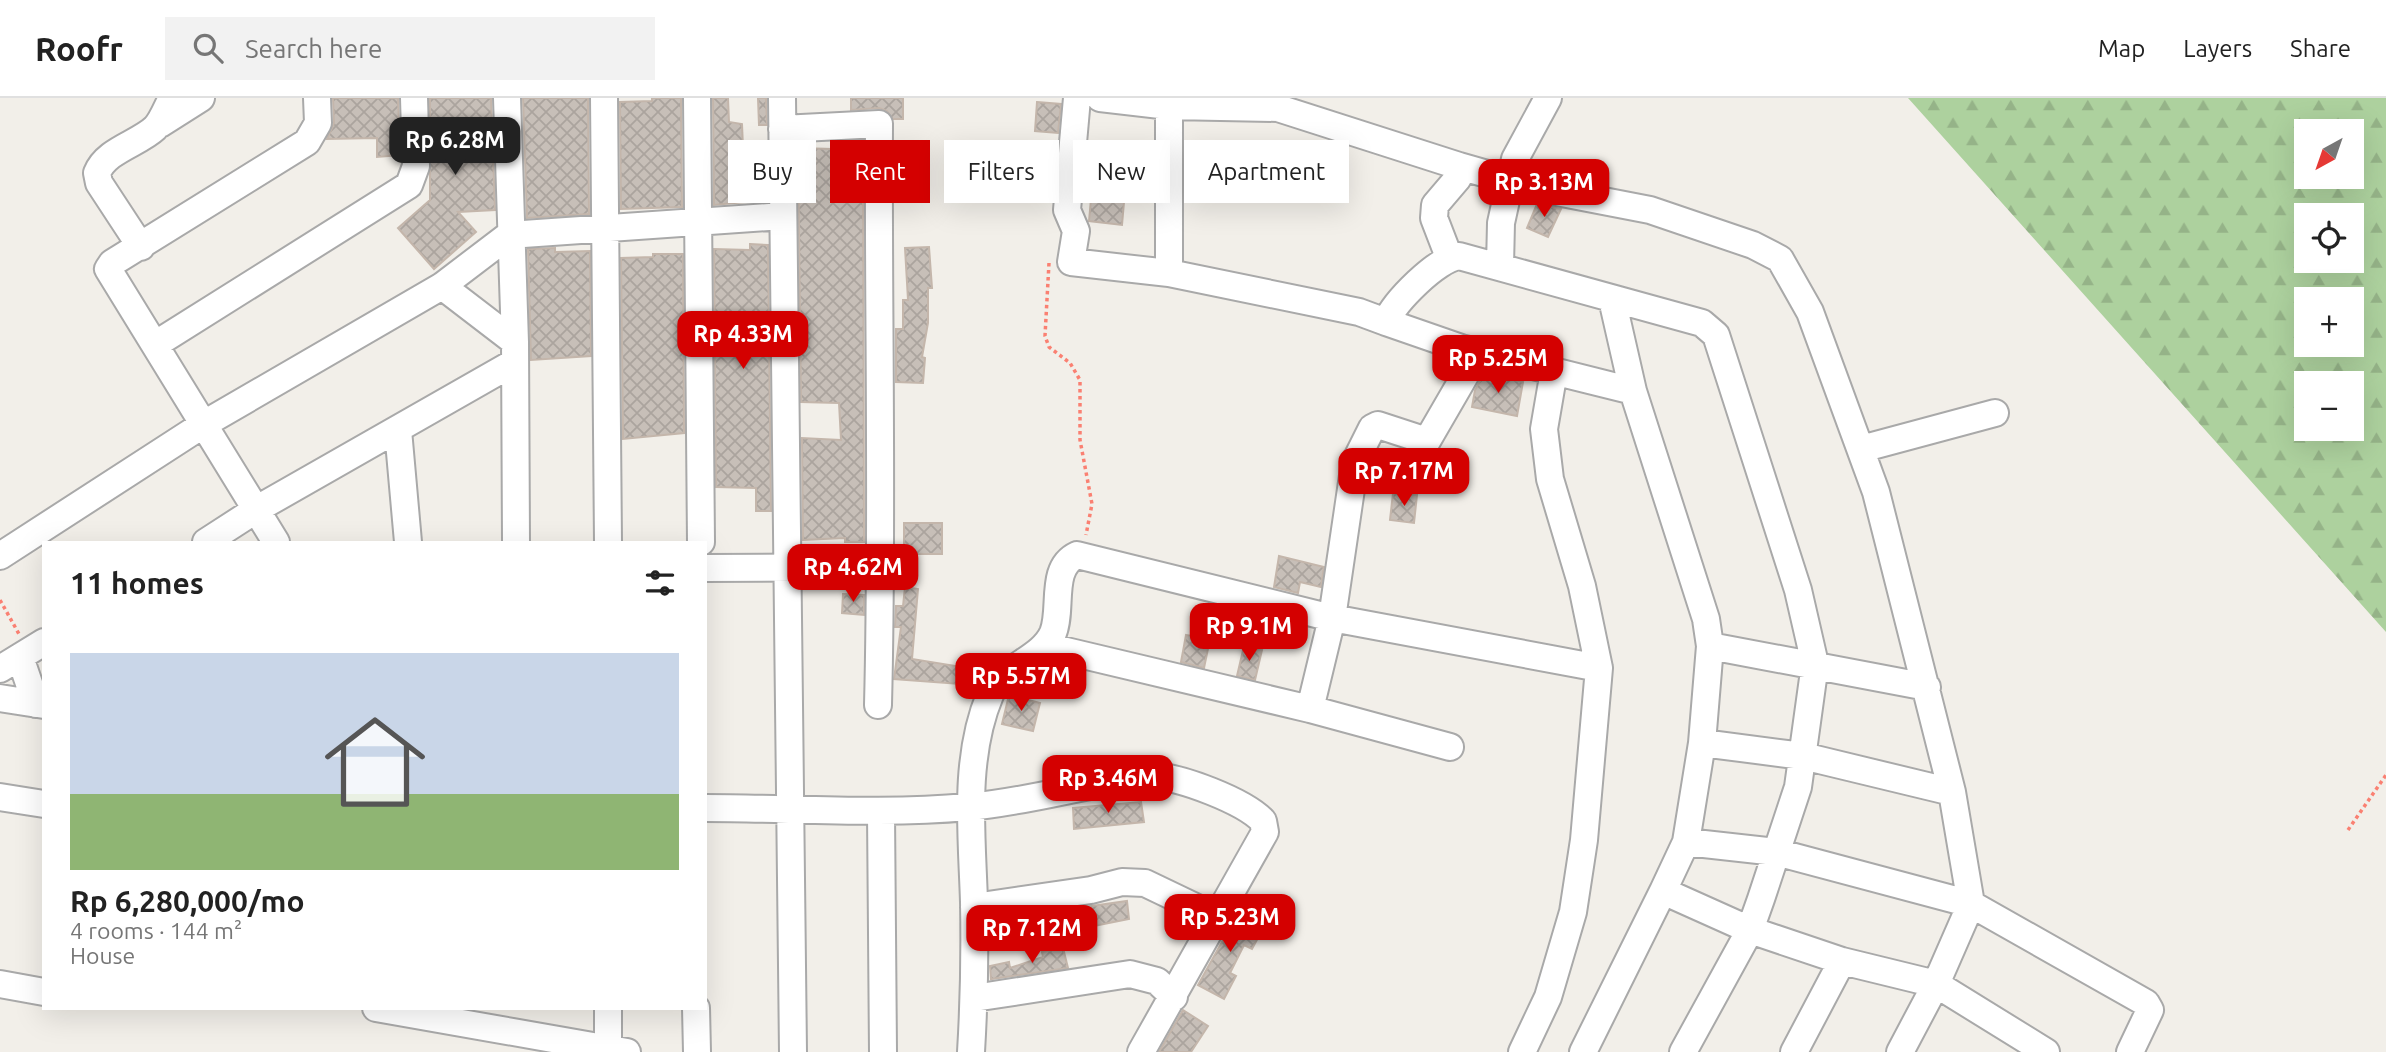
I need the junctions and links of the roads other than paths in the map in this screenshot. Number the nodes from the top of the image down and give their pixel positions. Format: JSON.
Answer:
{"nodes":[{"id":1,"x":172,"y":98,"type":"edge"},
{"id":2,"x":201,"y":98,"type":"edge"},
{"id":3,"x":317,"y":98,"type":"edge"},
{"id":4,"x":414,"y":98,"type":"edge"},
{"id":5,"x":507,"y":98,"type":"edge"},
{"id":6,"x":604,"y":98,"type":"edge"},
{"id":7,"x":697,"y":98,"type":"edge"},
{"id":8,"x":782,"y":98,"type":"edge"},
{"id":9,"x":1077,"y":98,"type":"edge"},
{"id":10,"x":1100,"y":98,"type":"edge"},
{"id":11,"x":1548,"y":98,"type":"edge"},
{"id":12,"x":1169,"y":106,"type":"junction"},
{"id":13,"x":156,"y":127,"type":"junction"},
{"id":14,"x":782,"y":129,"type":"junction"},
{"id":15,"x":1459,"y":166,"type":"junction"},
{"id":16,"x":1511,"y":179,"type":"junction"},
{"id":17,"x":783,"y":216,"type":"junction"},
{"id":18,"x":699,"y":222,"type":"junction"},
{"id":19,"x":607,"y":227,"type":"junction"},
{"id":20,"x":509,"y":235,"type":"junction"},
{"id":21,"x":141,"y":247,"type":"junction"},
{"id":22,"x":1449,"y":257,"type":"junction"},
{"id":23,"x":1500,"y":267,"type":"junction"},
{"id":24,"x":1168,"y":273,"type":"junction"},
{"id":25,"x":442,"y":286,"type":"junction"},
{"id":26,"x":1612,"y":299,"type":"junction"},
{"id":27,"x":1386,"y":322,"type":"junction"},
{"id":28,"x":156,"y":344,"type":"junction"},
{"id":29,"x":515,"y":352,"type":"junction"},
{"id":30,"x":1478,"y":353,"type":"junction"},
{"id":31,"x":1554,"y":371,"type":"junction"},
{"id":32,"x":1633,"y":391,"type":"junction"},
{"id":33,"x":1995,"y":413,"type":"dead end"},
{"id":34,"x":204,"y":424,"type":"junction"},
{"id":35,"x":398,"y":430,"type":"junction"},
{"id":36,"x":1861,"y":450,"type":"junction"},
{"id":37,"x":257,"y":509,"type":"junction"},
{"id":38,"x":208,"y":541,"type":"edge"},
{"id":39,"x":275,"y":541,"type":"edge"},
{"id":40,"x":408,"y":541,"type":"edge"},
{"id":41,"x":516,"y":541,"type":"edge"},
{"id":42,"x":608,"y":541,"type":"edge"},
{"id":43,"x":701,"y":541,"type":"edge"},
{"id":44,"x":0,"y":556,"type":"edge"},
{"id":45,"x":789,"y":567,"type":"junction"},
{"id":46,"x":882,"y":567,"type":"junction"},
{"id":47,"x":707,"y":568,"type":"edge"},
{"id":48,"x":1332,"y":618,"type":"junction"},
{"id":49,"x":1045,"y":646,"type":"junction"},
{"id":50,"x":1710,"y":646,"type":"junction"},
{"id":51,"x":23,"y":655,"type":"edge"},
{"id":52,"x":1815,"y":664,"type":"junction"},
{"id":53,"x":1598,"y":668,"type":"junction"},
{"id":54,"x":1927,"y":687,"type":"junction"},
{"id":55,"x":0,"y":698,"type":"edge"},
{"id":56,"x":40,"y":704,"type":"edge"},
{"id":57,"x":878,"y":705,"type":"dead end"},
{"id":58,"x":1310,"y":709,"type":"junction"},
{"id":59,"x":1702,"y":743,"type":"junction"},
{"id":60,"x":1450,"y":747,"type":"dead end"},
{"id":61,"x":1803,"y":756,"type":"junction"},
{"id":62,"x":1952,"y":792,"type":"junction"},
{"id":63,"x":0,"y":797,"type":"edge"},
{"id":64,"x":42,"y":804,"type":"edge"},
{"id":65,"x":972,"y":807,"type":"junction"},
{"id":66,"x":707,"y":808,"type":"edge"},
{"id":67,"x":790,"y":808,"type":"junction"},
{"id":68,"x":881,"y":813,"type":"junction"},
{"id":69,"x":1686,"y":842,"type":"junction"},
{"id":70,"x":1776,"y":852,"type":"junction"},
{"id":71,"x":1663,"y":891,"type":"junction"},
{"id":72,"x":1971,"y":904,"type":"junction"},
{"id":73,"x":974,"y":906,"type":"junction"},
{"id":74,"x":1218,"y":918,"type":"junction"},
{"id":75,"x":1750,"y":930,"type":"junction"},
{"id":76,"x":1842,"y":961,"type":"junction"},
{"id":77,"x":0,"y":984,"type":"edge"},
{"id":78,"x":1936,"y":984,"type":"junction"},
{"id":79,"x":42,"y":992,"type":"edge"},
{"id":80,"x":1174,"y":997,"type":"junction"},
{"id":81,"x":974,"y":998,"type":"junction"},
{"id":82,"x":608,"y":1010,"type":"edge"},
{"id":83,"x":696,"y":1010,"type":"edge"},
{"id":84,"x":411,"y":1011,"type":"edge"},
{"id":85,"x":512,"y":1019,"type":"edge"},
{"id":86,"x":617,"y":1050,"type":"edge"},
{"id":87,"x":696,"y":1052,"type":"edge"},
{"id":88,"x":793,"y":1052,"type":"edge"},
{"id":89,"x":883,"y":1052,"type":"edge"},
{"id":90,"x":971,"y":1052,"type":"edge"},
{"id":91,"x":1141,"y":1052,"type":"edge"},
{"id":92,"x":1521,"y":1052,"type":"edge"},
{"id":93,"x":1583,"y":1052,"type":"edge"},
{"id":94,"x":1683,"y":1052,"type":"edge"},
{"id":95,"x":1794,"y":1052,"type":"edge"},
{"id":96,"x":1900,"y":1052,"type":"edge"},
{"id":97,"x":2046,"y":1052,"type":"edge"},
{"id":98,"x":2130,"y":1052,"type":"edge"}],
"edges":[{"from":1,"to":13,"type":"street"},
{"from":2,"to":13,"type":"street"},
{"from":3,"to":21,"type":"street"},
{"from":4,"to":28,"type":"street"},
{"from":5,"to":20,"type":"street"},
{"from":6,"to":19,"type":"street"},
{"from":7,"to":18,"type":"street"},
{"from":8,"to":14,"type":"street"},
{"from":9,"to":24,"type":"street"},
{"from":10,"to":12,"type":"street"},
{"from":11,"to":16,"type":"street"},
{"from":12,"to":15,"type":"street"},
{"from":12,"to":24,"type":"street"},
{"from":13,"to":21,"type":"street"},
{"from":14,"to":17,"type":"street"},
{"from":14,"to":46,"type":"street"},
{"from":15,"to":16,"type":"street"},
{"from":15,"to":22,"type":"street"},
{"from":16,"to":23,"type":"street"},
{"from":16,"to":36,"type":"street"},
{"from":17,"to":18,"type":"street"},
{"from":17,"to":45,"type":"street"},
{"from":18,"to":19,"type":"street"},
{"from":18,"to":43,"type":"street"},
{"from":19,"to":20,"type":"street"},
{"from":19,"to":42,"type":"street"},
{"from":20,"to":25,"type":"street"},
{"from":20,"to":29,"type":"street"},
{"from":21,"to":28,"type":"street"},
{"from":22,"to":23,"type":"street"},
{"from":22,"to":27,"type":"street"},
{"from":23,"to":26,"type":"street"},
{"from":24,"to":27,"type":"street"},
{"from":25,"to":29,"type":"street"},
{"from":25,"to":34,"type":"street"},
{"from":26,"to":32,"type":"street"},
{"from":26,"to":52,"type":"street"},
{"from":27,"to":30,"type":"street"},
{"from":28,"to":34,"type":"street"},
{"from":29,"to":35,"type":"street"},
{"from":29,"to":41,"type":"street"},
{"from":30,"to":31,"type":"street"},
{"from":30,"to":48,"type":"street"},
{"from":31,"to":32,"type":"street"},
{"from":31,"to":53,"type":"street"},
{"from":32,"to":50,"type":"street"},
{"from":33,"to":36,"type":"street"},
{"from":34,"to":37,"type":"street"},
{"from":34,"to":44,"type":"street"},
{"from":35,"to":37,"type":"street"},
{"from":35,"to":40,"type":"street"},
{"from":36,"to":54,"type":"street"},
{"from":37,"to":38,"type":"street"},
{"from":37,"to":39,"type":"street"},
{"from":45,"to":46,"type":"street"},
{"from":45,"to":47,"type":"street"},
{"from":45,"to":67,"type":"street"},
{"from":46,"to":57,"type":"street"},
{"from":48,"to":49,"type":"street"},
{"from":48,"to":53,"type":"street"},
{"from":48,"to":58,"type":"street"},
{"from":49,"to":58,"type":"street"},
{"from":49,"to":65,"type":"street"},
{"from":50,"to":52,"type":"street"},
{"from":50,"to":59,"type":"street"},
{"from":51,"to":56,"type":"street"},
{"from":52,"to":54,"type":"street"},
{"from":52,"to":61,"type":"street"},
{"from":53,"to":92,"type":"street"},
{"from":54,"to":62,"type":"street"},
{"from":55,"to":56,"type":"street"},
{"from":58,"to":60,"type":"street"},
{"from":59,"to":61,"type":"street"},
{"from":59,"to":69,"type":"street"},
{"from":61,"to":62,"type":"street"},
{"from":61,"to":70,"type":"street"},
{"from":62,"to":72,"type":"street"},
{"from":63,"to":64,"type":"street"},
{"from":65,"to":68,"type":"street"},
{"from":65,"to":73,"type":"street"},
{"from":65,"to":74,"type":"street"},
{"from":66,"to":67,"type":"street"},
{"from":67,"to":68,"type":"street"},
{"from":67,"to":88,"type":"street"},
{"from":68,"to":89,"type":"street"},
{"from":69,"to":70,"type":"street"},
{"from":69,"to":71,"type":"street"},
{"from":70,"to":72,"type":"street"},
{"from":70,"to":75,"type":"street"},
{"from":71,"to":75,"type":"street"},
{"from":71,"to":93,"type":"street"},
{"from":72,"to":78,"type":"street"},
{"from":72,"to":98,"type":"street"},
{"from":73,"to":74,"type":"street"},
{"from":73,"to":81,"type":"street"},
{"from":74,"to":80,"type":"street"},
{"from":75,"to":76,"type":"street"},
{"from":75,"to":94,"type":"street"},
{"from":76,"to":78,"type":"street"},
{"from":76,"to":95,"type":"street"},
{"from":77,"to":79,"type":"street"},
{"from":78,"to":96,"type":"street"},
{"from":78,"to":97,"type":"street"},
{"from":80,"to":81,"type":"street"},
{"from":80,"to":91,"type":"street"},
{"from":81,"to":90,"type":"street"},
{"from":82,"to":86,"type":"street"},
{"from":83,"to":87,"type":"street"},
{"from":84,"to":85,"type":"street"},
{"from":85,"to":86,"type":"street"}]}
